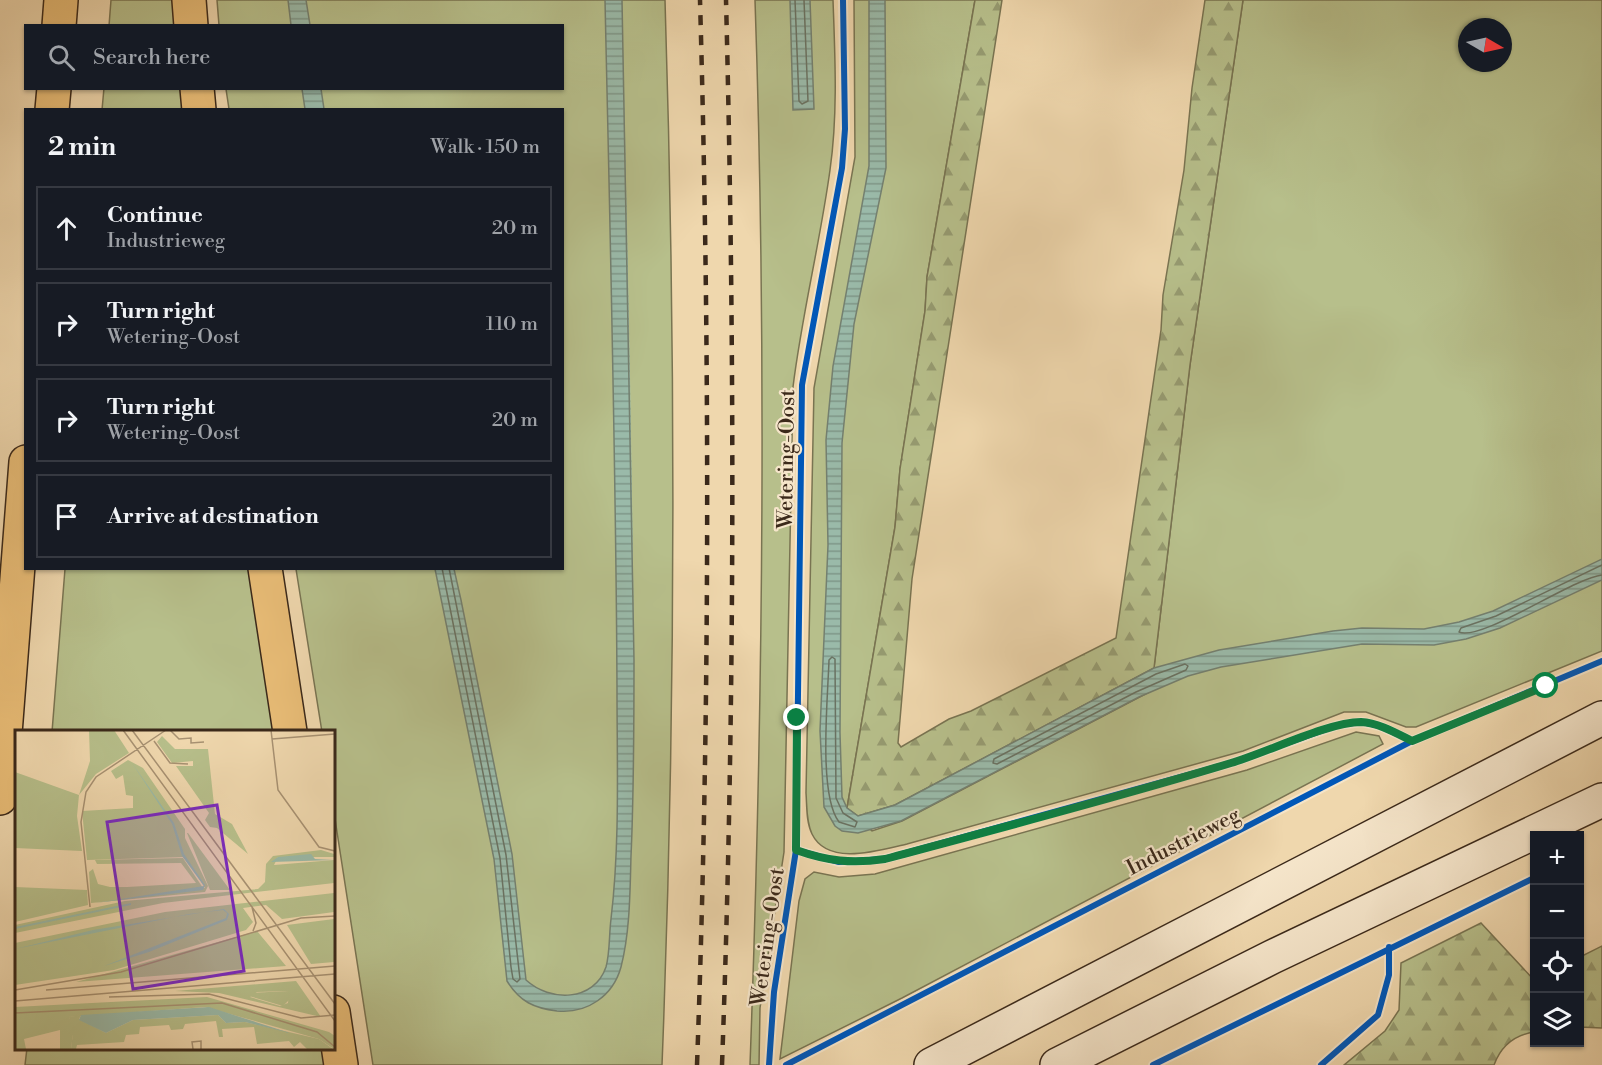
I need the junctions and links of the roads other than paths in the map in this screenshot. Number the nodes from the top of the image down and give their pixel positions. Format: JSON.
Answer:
{"nodes":[{"id":1,"x":60,"y":0,"type":"edge"},
{"id":2,"x":189,"y":0,"type":"edge"},
{"id":3,"x":58,"y":24,"type":"edge"},
{"id":4,"x":191,"y":24,"type":"edge"},
{"id":5,"x":54,"y":90,"type":"edge"},
{"id":6,"x":197,"y":90,"type":"edge"},
{"id":7,"x":52,"y":108,"type":"edge"},
{"id":8,"x":199,"y":108,"type":"edge"},
{"id":9,"x":24,"y":488,"type":"edge"},
{"id":10,"x":265,"y":570,"type":"edge"},
{"id":11,"x":1602,"y":718,"type":"edge"},
{"id":12,"x":290,"y":730,"type":"edge"},
{"id":13,"x":0,"y":798,"type":"edge"},
{"id":14,"x":1602,"y":800,"type":"edge"},
{"id":15,"x":334,"y":1019,"type":"edge"},
{"id":16,"x":341,"y":1065,"type":"edge"},
{"id":17,"x":931,"y":1065,"type":"edge"},
{"id":18,"x":1057,"y":1065,"type":"edge"}],
"edges":[{"from":1,"to":3,"type":"highway"},
{"from":2,"to":4,"type":"highway"},
{"from":5,"to":7,"type":"highway"},
{"from":6,"to":8,"type":"highway"},
{"from":9,"to":13,"type":"highway"},
{"from":10,"to":12,"type":"highway"},
{"from":11,"to":17,"type":"main road"},
{"from":14,"to":18,"type":"main road"},
{"from":15,"to":16,"type":"highway"}]}
